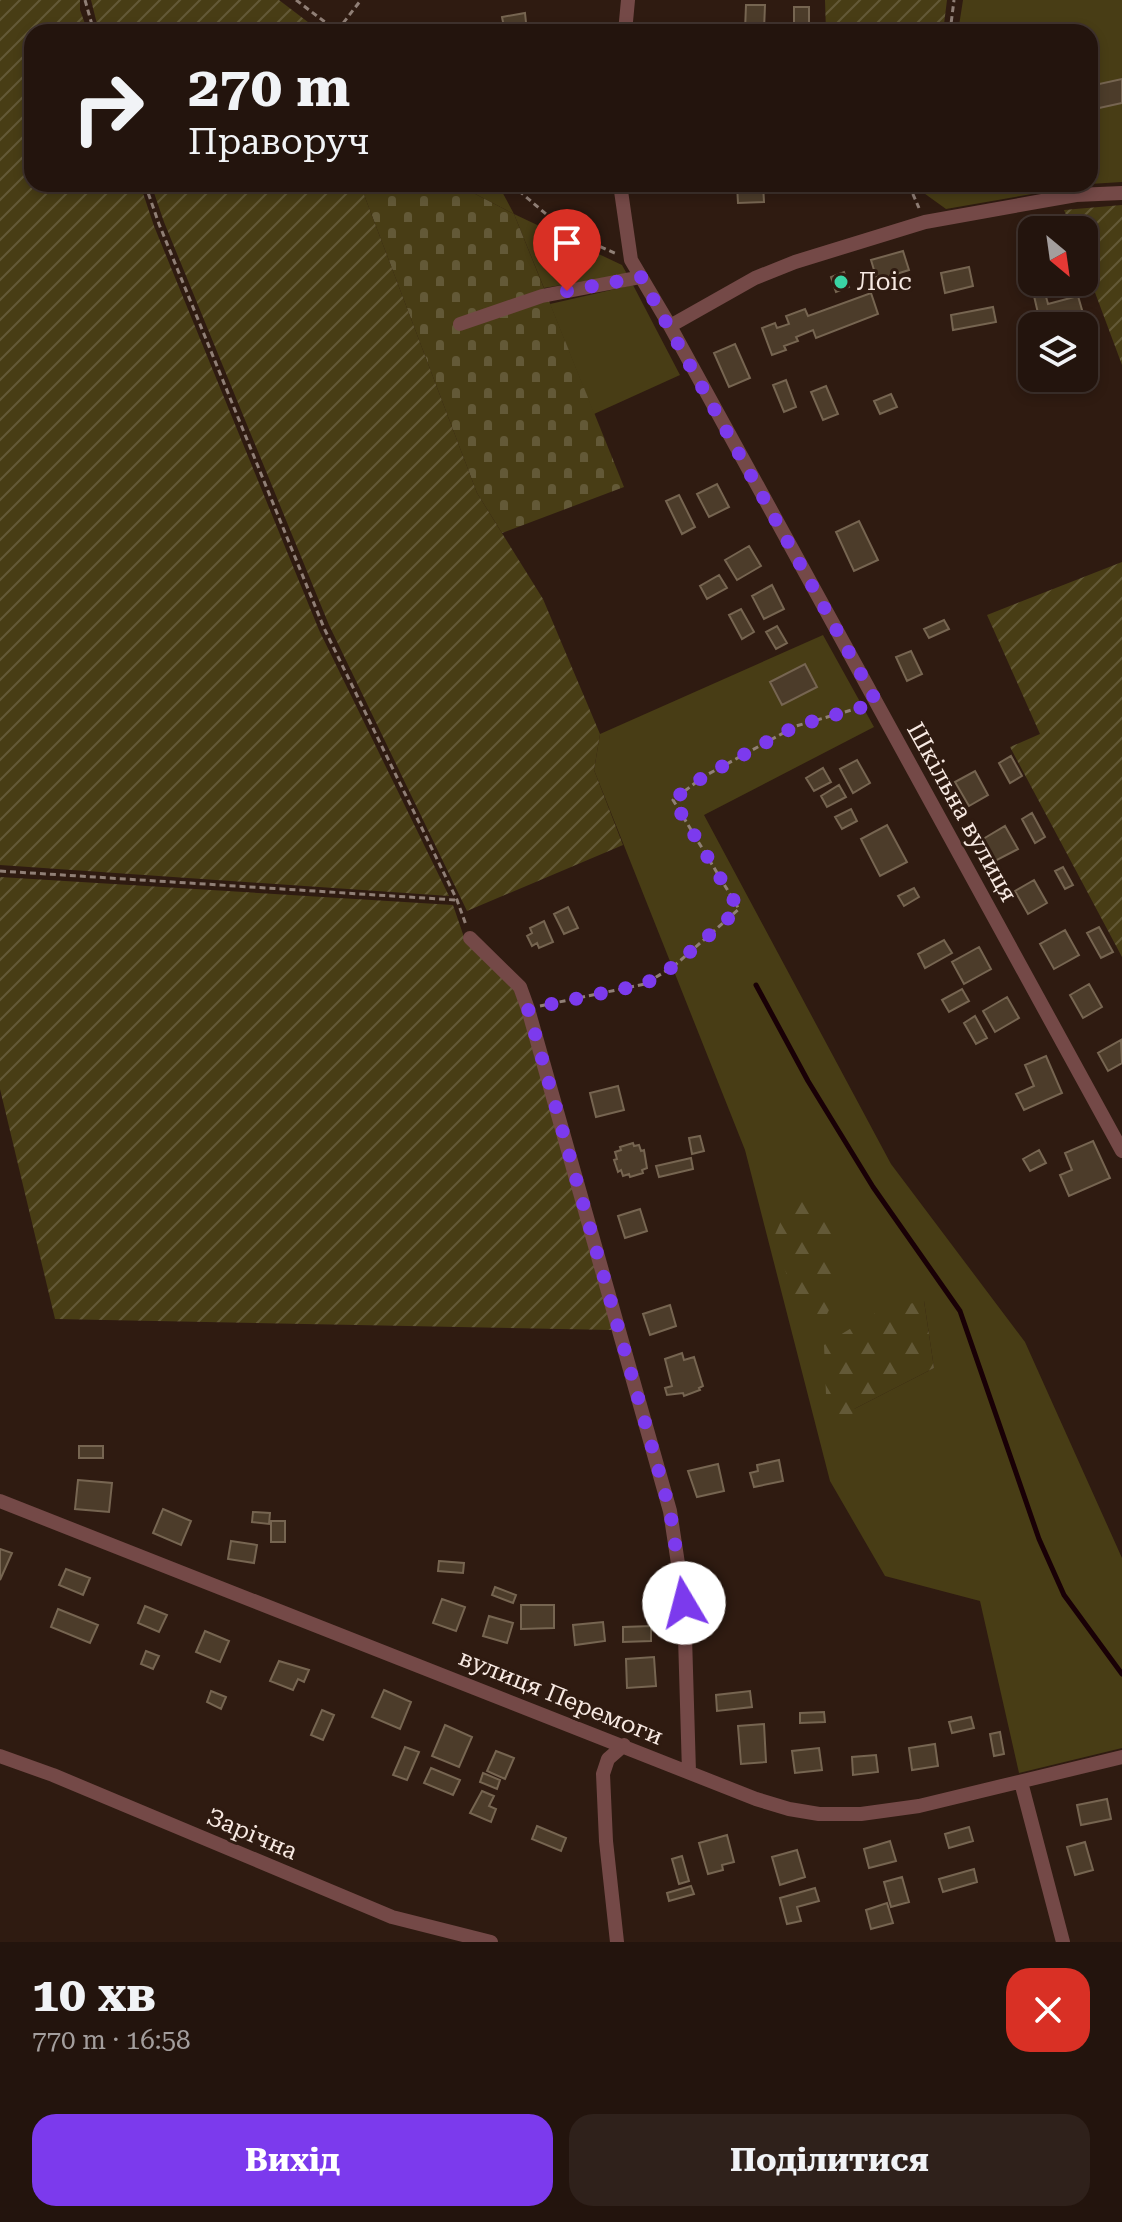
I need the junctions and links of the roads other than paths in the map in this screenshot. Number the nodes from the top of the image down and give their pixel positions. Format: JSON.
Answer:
{"nodes":[{"id":1,"x":628,"y":0,"type":"edge"},
{"id":2,"x":626,"y":24,"type":"edge"},
{"id":3,"x":621,"y":192,"type":"edge"},
{"id":4,"x":1122,"y":193,"type":"edge"},
{"id":5,"x":641,"y":277,"type":"junction"},
{"id":6,"x":460,"y":324,"type":"dead end"},
{"id":7,"x":670,"y":326,"type":"junction"},
{"id":8,"x":470,"y":938,"type":"road end"},
{"id":9,"x":1122,"y":1151,"type":"edge"},
{"id":10,"x":0,"y":1501,"type":"edge"},
{"id":11,"x":624,"y":1745,"type":"junction"},
{"id":12,"x":0,"y":1756,"type":"edge"},
{"id":13,"x":1122,"y":1757,"type":"edge"},
{"id":14,"x":689,"y":1772,"type":"junction"},
{"id":15,"x":1021,"y":1782,"type":"junction"},
{"id":16,"x":491,"y":1942,"type":"edge"},
{"id":17,"x":617,"y":1942,"type":"edge"},
{"id":18,"x":1063,"y":1942,"type":"edge"}],
"edges":[{"from":1,"to":2,"type":"street"},
{"from":3,"to":5,"type":"street","name":"Шкільна вулиця"},
{"from":4,"to":7,"type":"street"},
{"from":5,"to":6,"type":"street"},
{"from":5,"to":7,"type":"street","name":"Шкільна вулиця"},
{"from":7,"to":9,"type":"street","name":"Шкільна вулиця"},
{"from":8,"to":14,"type":"street"},
{"from":10,"to":11,"type":"street","name":"вулиця Перемоги"},
{"from":11,"to":14,"type":"street","name":"вулиця Перемоги"},
{"from":11,"to":17,"type":"street"},
{"from":12,"to":16,"type":"street","name":"Зарічна"},
{"from":13,"to":15,"type":"street","name":"вулиця Перемоги"},
{"from":14,"to":15,"type":"street","name":"вулиця Перемоги"},
{"from":15,"to":18,"type":"street"}]}
